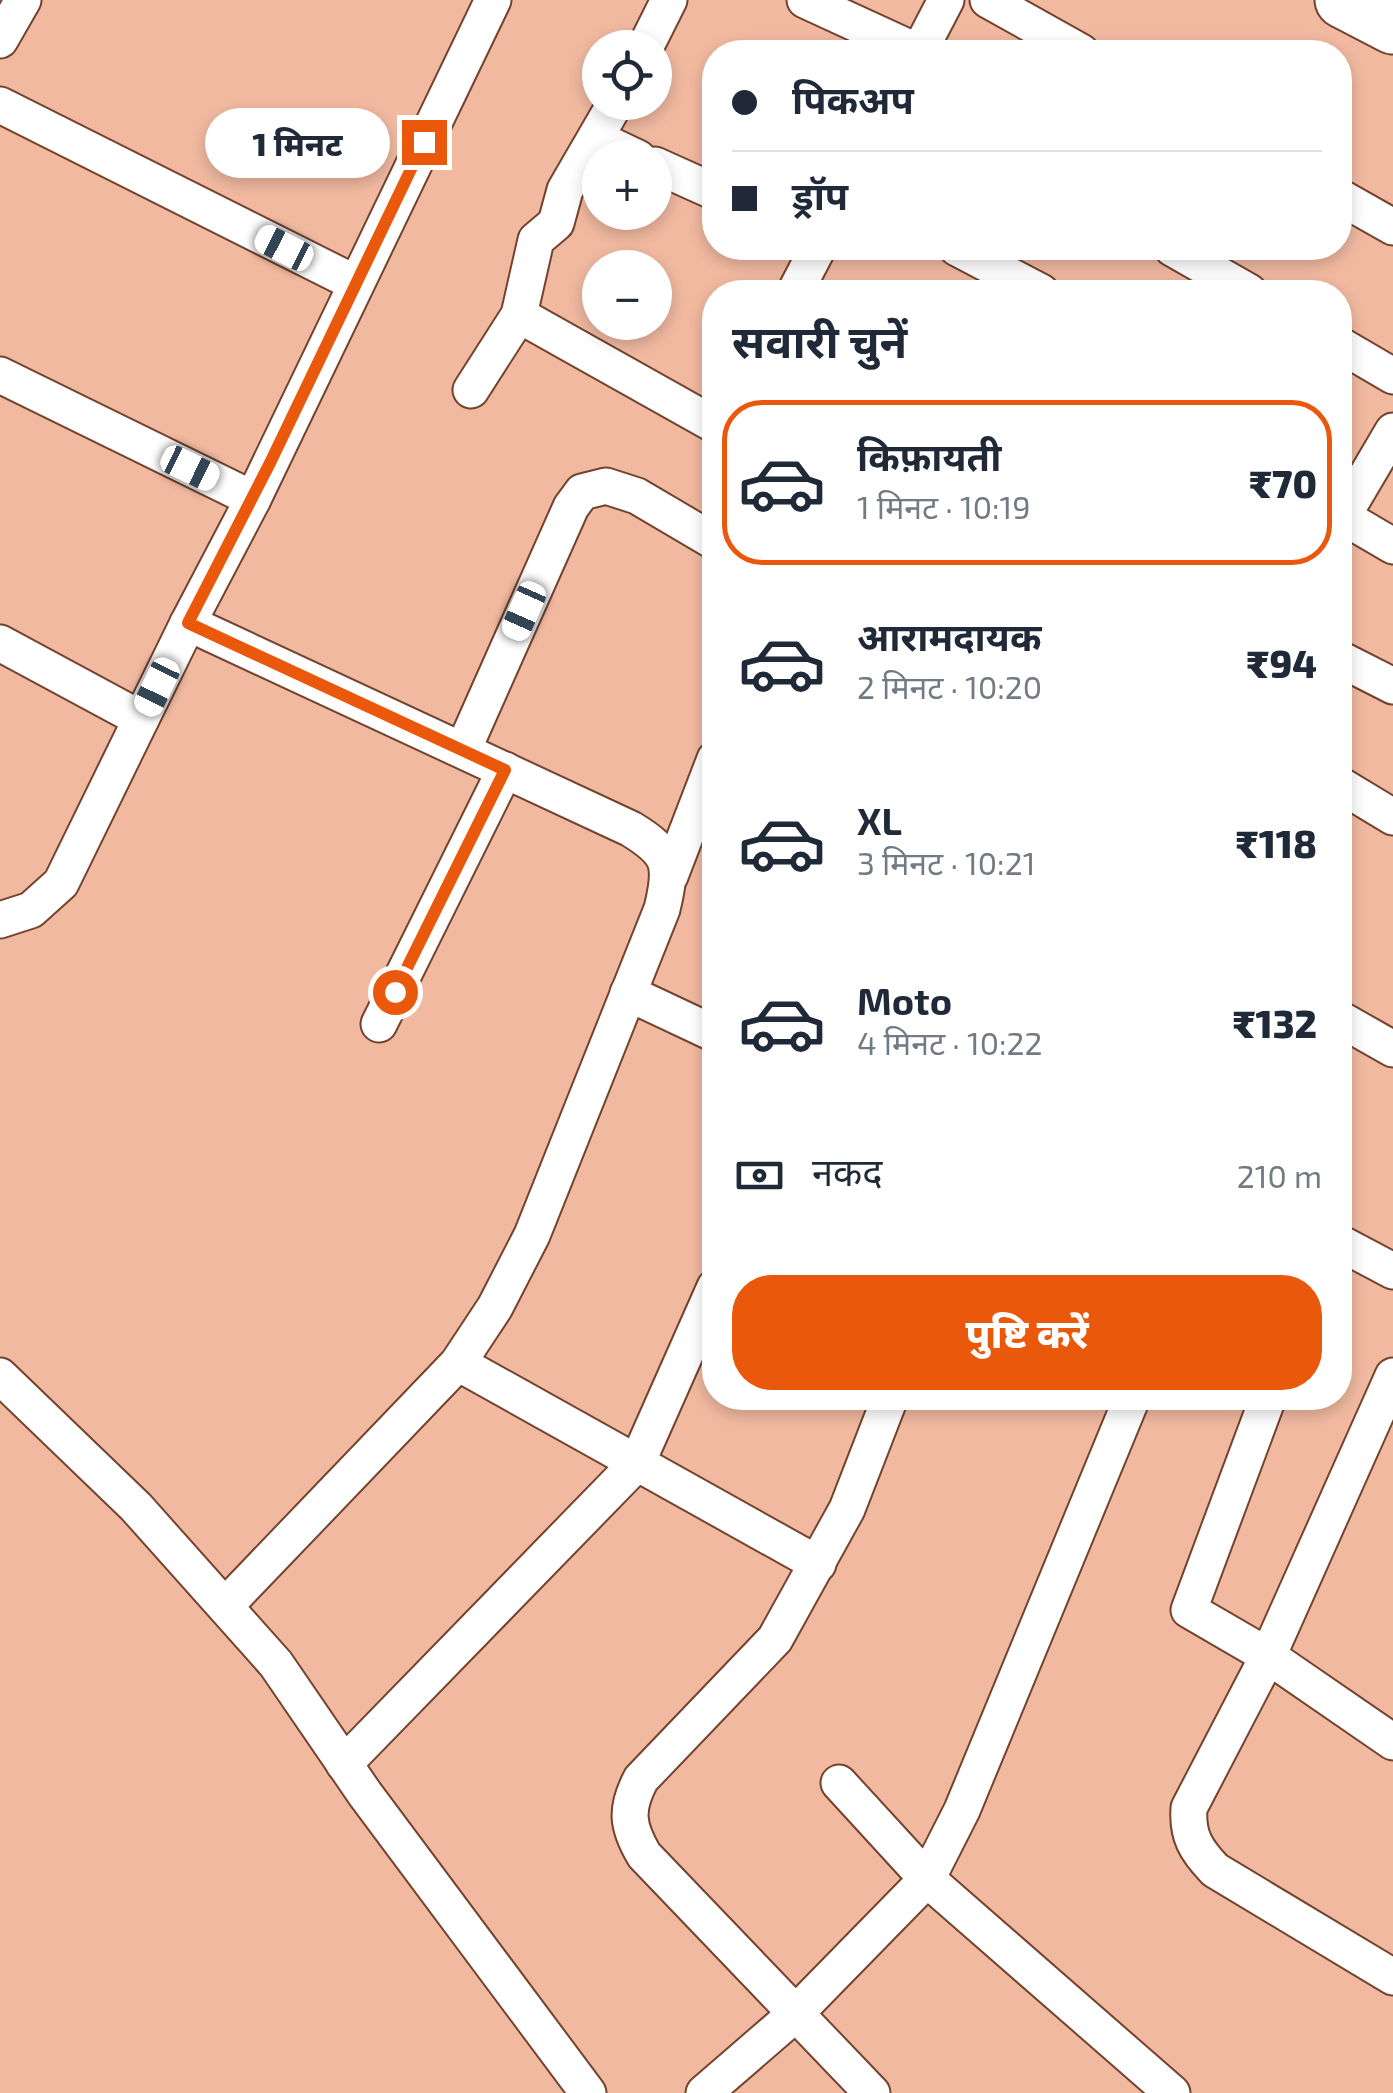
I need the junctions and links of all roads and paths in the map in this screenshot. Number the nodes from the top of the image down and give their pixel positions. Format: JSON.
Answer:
{"nodes":[{"id":1,"x":22,"y":0,"type":"edge"},
{"id":2,"x":492,"y":0,"type":"edge"},
{"id":3,"x":669,"y":0,"type":"edge"},
{"id":4,"x":805,"y":0,"type":"edge"},
{"id":5,"x":946,"y":0,"type":"edge"},
{"id":6,"x":988,"y":0,"type":"edge"},
{"id":7,"x":1343,"y":0,"type":"edge"},
{"id":8,"x":1393,"y":26,"type":"edge"},
{"id":9,"x":654,"y":30,"type":"edge"},
{"id":10,"x":0,"y":40,"type":"edge"},
{"id":11,"x":892,"y":40,"type":"edge"},
{"id":12,"x":924,"y":40,"type":"edge"},
{"id":13,"x":1060,"y":40,"type":"edge"},
{"id":14,"x":0,"y":105,"type":"edge"},
{"id":15,"x":607,"y":120,"type":"edge"},
{"id":16,"x":598,"y":139,"type":"joint"},
{"id":17,"x":672,"y":173,"type":"edge"},
{"id":18,"x":702,"y":186,"type":"edge"},
{"id":19,"x":1352,"y":204,"type":"edge"},
{"id":20,"x":1393,"y":227,"type":"edge"},
{"id":21,"x":979,"y":260,"type":"edge"},
{"id":22,"x":1193,"y":260,"type":"edge"},
{"id":23,"x":1019,"y":280,"type":"edge"},
{"id":24,"x":1229,"y":280,"type":"edge"},
{"id":25,"x":355,"y":283,"type":"junction"},
{"id":26,"x":519,"y":315,"type":"junction"},
{"id":27,"x":1352,"y":352,"type":"edge"},
{"id":28,"x":0,"y":375,"type":"edge"},
{"id":29,"x":1393,"y":376,"type":"edge"},
{"id":30,"x":471,"y":390,"type":"dead end"},
{"id":31,"x":702,"y":418,"type":"edge"},
{"id":32,"x":1393,"y":431,"type":"edge"},
{"id":33,"x":253,"y":498,"type":"junction"},
{"id":34,"x":1352,"y":500,"type":"edge"},
{"id":35,"x":1352,"y":524,"type":"edge"},
{"id":36,"x":702,"y":534,"type":"edge"},
{"id":37,"x":1393,"y":546,"type":"edge"},
{"id":38,"x":188,"y":623,"type":"junction"},
{"id":39,"x":0,"y":643,"type":"edge"},
{"id":40,"x":1352,"y":665,"type":"edge"},
{"id":41,"x":1393,"y":686,"type":"edge"},
{"id":42,"x":141,"y":719,"type":"junction"},
{"id":43,"x":462,"y":750,"type":"junction"},
{"id":44,"x":505,"y":770,"type":"junction"},
{"id":45,"x":702,"y":793,"type":"edge"},
{"id":46,"x":1352,"y":793,"type":"edge"},
{"id":47,"x":1393,"y":817,"type":"edge"},
{"id":48,"x":670,"y":876,"type":"junction"},
{"id":49,"x":0,"y":920,"type":"edge"},
{"id":50,"x":628,"y":992,"type":"junction"},
{"id":51,"x":379,"y":1024,"type":"dead end"},
{"id":52,"x":1352,"y":1026,"type":"edge"},
{"id":53,"x":702,"y":1028,"type":"edge"},
{"id":54,"x":1393,"y":1049,"type":"edge"},
{"id":55,"x":1352,"y":1255,"type":"edge"},
{"id":56,"x":1393,"y":1271,"type":"edge"},
{"id":57,"x":702,"y":1316,"type":"edge"},
{"id":58,"x":458,"y":1364,"type":"junction"},
{"id":59,"x":0,"y":1376,"type":"edge"},
{"id":60,"x":1393,"y":1376,"type":"edge"},
{"id":61,"x":885,"y":1410,"type":"edge"},
{"id":62,"x":1127,"y":1410,"type":"edge"},
{"id":63,"x":1264,"y":1410,"type":"edge"},
{"id":64,"x":637,"y":1463,"type":"junction"},
{"id":65,"x":818,"y":1564,"type":"junction"},
{"id":66,"x":227,"y":1604,"type":"junction"},
{"id":67,"x":1268,"y":1656,"type":"junction"},
{"id":68,"x":1389,"y":1730,"type":"edge"},
{"id":69,"x":344,"y":1764,"type":"junction"},
{"id":70,"x":839,"y":1782,"type":"dead end"},
{"id":71,"x":927,"y":1879,"type":"junction"},
{"id":72,"x":1393,"y":1978,"type":"edge"},
{"id":73,"x":794,"y":2016,"type":"junction"},
{"id":74,"x":588,"y":2093,"type":"edge"},
{"id":75,"x":704,"y":2093,"type":"edge"},
{"id":76,"x":872,"y":2093,"type":"edge"},
{"id":77,"x":1172,"y":2093,"type":"edge"}],
"edges":[{"from":1,"to":10,"type":"street"},
{"from":2,"to":25,"type":"street"},
{"from":3,"to":9,"type":"street"},
{"from":4,"to":11,"type":"street"},
{"from":5,"to":12,"type":"street"},
{"from":6,"to":13,"type":"street"},
{"from":7,"to":8,"type":"highway"},
{"from":14,"to":25,"type":"street"},
{"from":15,"to":16,"type":"street"},
{"from":16,"to":26,"type":"street"},
{"from":17,"to":18,"type":"street"},
{"from":19,"to":20,"type":"street"},
{"from":21,"to":23,"type":"street"},
{"from":22,"to":24,"type":"street"},
{"from":25,"to":33,"type":"street"},
{"from":26,"to":30,"type":"street"},
{"from":26,"to":31,"type":"street"},
{"from":27,"to":29,"type":"street"},
{"from":28,"to":33,"type":"street"},
{"from":32,"to":34,"type":"street"},
{"from":33,"to":38,"type":"street"},
{"from":35,"to":37,"type":"street"},
{"from":36,"to":43,"type":"street"},
{"from":38,"to":42,"type":"street"},
{"from":38,"to":43,"type":"street"},
{"from":39,"to":42,"type":"street"},
{"from":40,"to":41,"type":"street"},
{"from":42,"to":49,"type":"street"},
{"from":43,"to":44,"type":"street"},
{"from":44,"to":48,"type":"street"},
{"from":44,"to":51,"type":"street"},
{"from":45,"to":48,"type":"street"},
{"from":46,"to":47,"type":"street"},
{"from":48,"to":50,"type":"street"},
{"from":50,"to":53,"type":"street"},
{"from":50,"to":58,"type":"street"},
{"from":52,"to":54,"type":"street"},
{"from":55,"to":56,"type":"street"},
{"from":57,"to":64,"type":"street"},
{"from":58,"to":64,"type":"street"},
{"from":58,"to":66,"type":"street"},
{"from":59,"to":66,"type":"street"},
{"from":60,"to":67,"type":"street"},
{"from":61,"to":65,"type":"street"},
{"from":62,"to":71,"type":"street"},
{"from":63,"to":67,"type":"street"},
{"from":64,"to":65,"type":"street"},
{"from":64,"to":69,"type":"street"},
{"from":65,"to":73,"type":"street"},
{"from":66,"to":69,"type":"street"},
{"from":67,"to":68,"type":"street"},
{"from":67,"to":72,"type":"street"},
{"from":69,"to":74,"type":"street"},
{"from":70,"to":71,"type":"street"},
{"from":71,"to":73,"type":"street"},
{"from":71,"to":77,"type":"street"},
{"from":73,"to":75,"type":"street"},
{"from":73,"to":76,"type":"street"}]}
